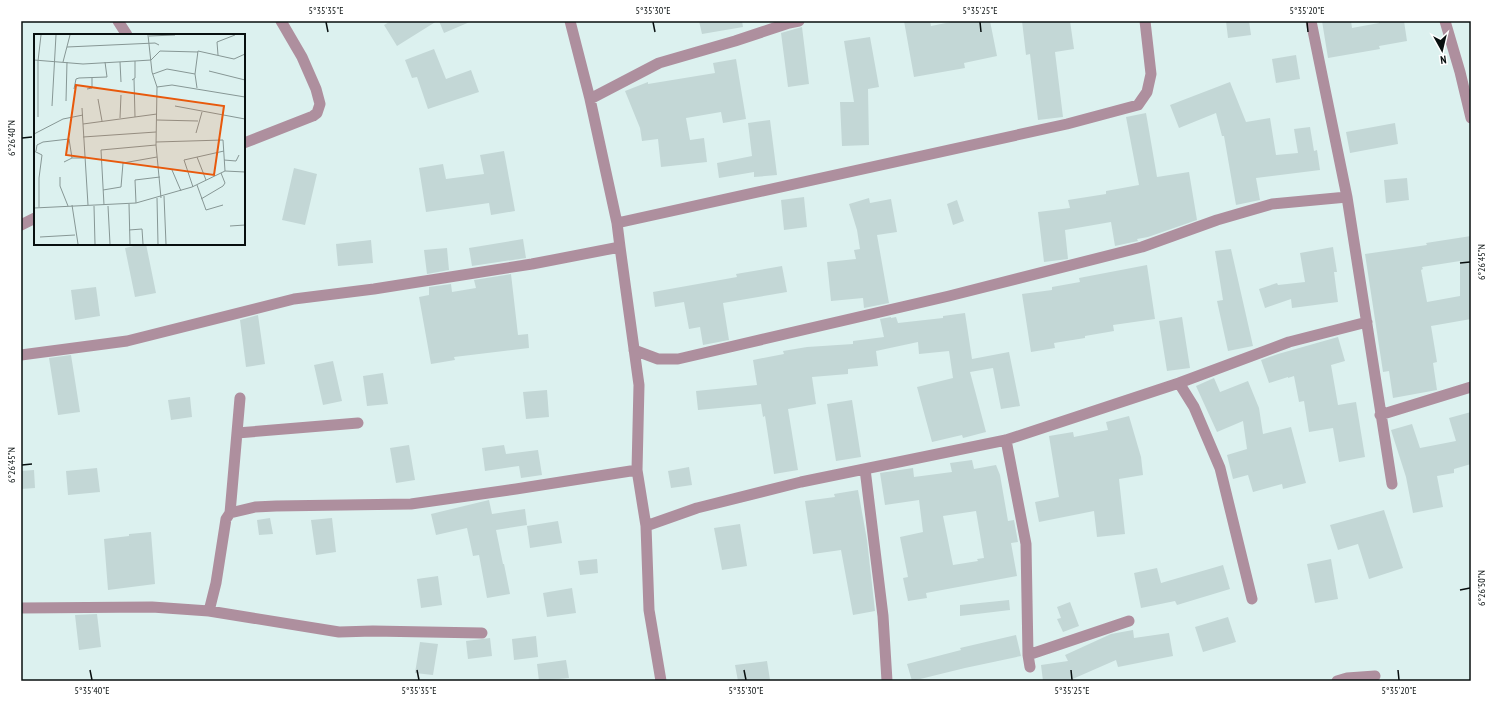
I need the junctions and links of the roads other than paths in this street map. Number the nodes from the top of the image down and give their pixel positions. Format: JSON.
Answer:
{"nodes":[{"id":1,"x":118,"y":21,"type":"edge"},
{"id":2,"x":281,"y":21,"type":"edge"},
{"id":3,"x":570,"y":21,"type":"edge"},
{"id":4,"x":799,"y":21,"type":"edge"},
{"id":5,"x":1145,"y":21,"type":"edge"},
{"id":6,"x":1312,"y":21,"type":"edge"},
{"id":7,"x":1444,"y":21,"type":"edge"},
{"id":8,"x":126,"y":34,"type":"edge"},
{"id":9,"x":590,"y":99,"type":"junction"},
{"id":10,"x":1471,"y":118,"type":"edge"},
{"id":11,"x":245,"y":143,"type":"edge"},
{"id":12,"x":1347,"y":197,"type":"junction"},
{"id":13,"x":34,"y":218,"type":"edge"},
{"id":14,"x":617,"y":223,"type":"junction"},
{"id":15,"x":21,"y":225,"type":"edge"},
{"id":16,"x":620,"y":247,"type":"junction"},
{"id":17,"x":1367,"y":322,"type":"junction"},
{"id":18,"x":634,"y":350,"type":"junction"},
{"id":19,"x":21,"y":355,"type":"edge"},
{"id":20,"x":1179,"y":383,"type":"junction"},
{"id":21,"x":1471,"y":387,"type":"edge"},
{"id":22,"x":240,"y":398,"type":"dead end"},
{"id":23,"x":1380,"y":415,"type":"junction"},
{"id":24,"x":358,"y":423,"type":"dead end"},
{"id":25,"x":237,"y":433,"type":"junction"},
{"id":26,"x":1006,"y":440,"type":"junction"},
{"id":27,"x":865,"y":469,"type":"junction"},
{"id":28,"x":637,"y":470,"type":"junction"},
{"id":29,"x":1392,"y":484,"type":"dead end"},
{"id":30,"x":230,"y":513,"type":"junction"},
{"id":31,"x":646,"y":526,"type":"junction"},
{"id":32,"x":1252,"y":600,"type":"dead end"},
{"id":33,"x":21,"y":608,"type":"edge"},
{"id":34,"x":209,"y":611,"type":"junction"},
{"id":35,"x":1129,"y":621,"type":"dead end"},
{"id":36,"x":482,"y":633,"type":"dead end"},
{"id":37,"x":1028,"y":655,"type":"junction"},
{"id":38,"x":1030,"y":667,"type":"dead end"},
{"id":39,"x":1375,"y":676,"type":"dead end"},
{"id":40,"x":661,"y":681,"type":"edge"},
{"id":41,"x":887,"y":681,"type":"edge"},
{"id":42,"x":1337,"y":681,"type":"edge"}],
"edges":[{"from":1,"to":8,"type":"street"},
{"from":2,"to":11,"type":"street"},
{"from":3,"to":9,"type":"street"},
{"from":4,"to":9,"type":"street"},
{"from":5,"to":14,"type":"street"},
{"from":6,"to":12,"type":"street"},
{"from":7,"to":10,"type":"street"},
{"from":9,"to":14,"type":"street"},
{"from":12,"to":17,"type":"street"},
{"from":12,"to":18,"type":"street"},
{"from":13,"to":15,"type":"street"},
{"from":14,"to":16,"type":"street"},
{"from":16,"to":18,"type":"street"},
{"from":16,"to":19,"type":"street"},
{"from":17,"to":20,"type":"street"},
{"from":17,"to":23,"type":"street"},
{"from":18,"to":28,"type":"street"},
{"from":20,"to":26,"type":"street"},
{"from":20,"to":32,"type":"street"},
{"from":21,"to":23,"type":"street"},
{"from":22,"to":25,"type":"street"},
{"from":23,"to":29,"type":"street"},
{"from":24,"to":25,"type":"street"},
{"from":25,"to":30,"type":"street"},
{"from":26,"to":27,"type":"street"},
{"from":26,"to":37,"type":"street"},
{"from":27,"to":31,"type":"street"},
{"from":27,"to":41,"type":"street"},
{"from":28,"to":30,"type":"street"},
{"from":28,"to":31,"type":"street"},
{"from":30,"to":34,"type":"street"},
{"from":31,"to":40,"type":"street"},
{"from":33,"to":34,"type":"street"},
{"from":34,"to":36,"type":"street"},
{"from":35,"to":37,"type":"street"},
{"from":37,"to":38,"type":"street"},
{"from":39,"to":42,"type":"street"}]}
